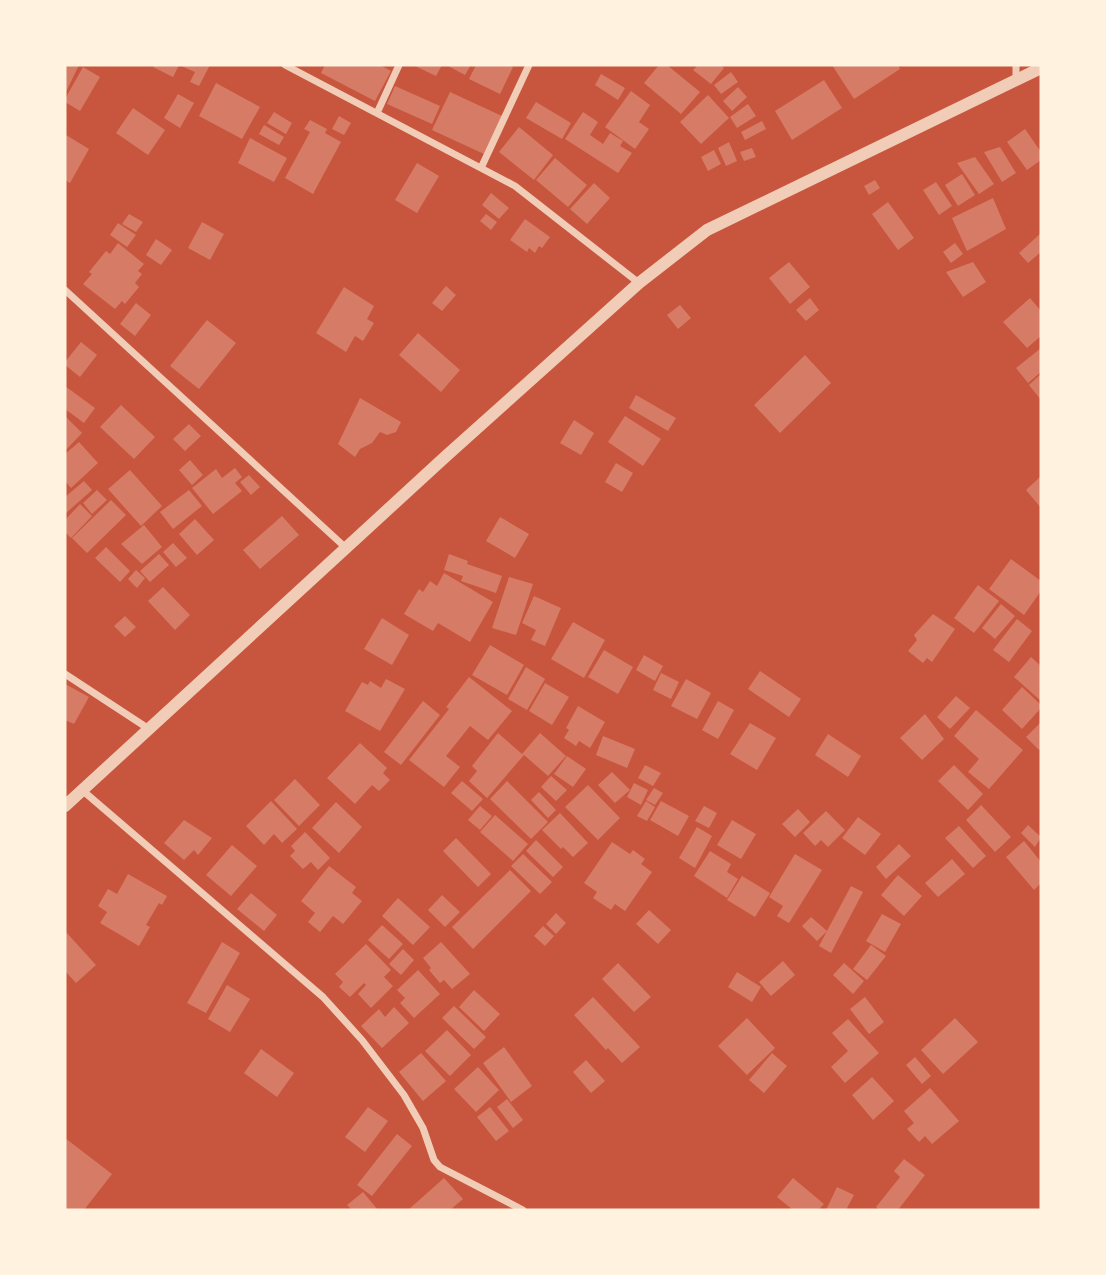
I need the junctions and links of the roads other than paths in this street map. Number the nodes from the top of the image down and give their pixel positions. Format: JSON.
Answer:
{"nodes":[{"id":1,"x":285,"y":65,"type":"edge"},
{"id":2,"x":399,"y":65,"type":"edge"},
{"id":3,"x":529,"y":65,"type":"edge"},
{"id":4,"x":1016,"y":65,"type":"edge"},
{"id":5,"x":1041,"y":68,"type":"edge"},
{"id":6,"x":1016,"y":81,"type":"junction"},
{"id":7,"x":377,"y":113,"type":"junction"},
{"id":8,"x":481,"y":168,"type":"junction"},
{"id":9,"x":639,"y":283,"type":"junction"},
{"id":10,"x":65,"y":290,"type":"edge"},
{"id":11,"x":346,"y":548,"type":"junction"},
{"id":12,"x":65,"y":674,"type":"edge"},
{"id":13,"x":149,"y":729,"type":"junction"},
{"id":14,"x":82,"y":790,"type":"junction"},
{"id":15,"x":65,"y":806,"type":"edge"},
{"id":16,"x":523,"y":1210,"type":"edge"}],
"edges":[{"from":1,"to":7,"type":"street"},
{"from":2,"to":7,"type":"street"},
{"from":3,"to":8,"type":"street"},
{"from":4,"to":6,"type":"street"},
{"from":5,"to":6,"type":"street"},
{"from":6,"to":9,"type":"street"},
{"from":7,"to":8,"type":"street"},
{"from":8,"to":9,"type":"street"},
{"from":9,"to":11,"type":"street"},
{"from":10,"to":11,"type":"street"},
{"from":11,"to":13,"type":"street"},
{"from":12,"to":13,"type":"street"},
{"from":13,"to":14,"type":"street"},
{"from":14,"to":15,"type":"street"},
{"from":14,"to":16,"type":"street"}]}
